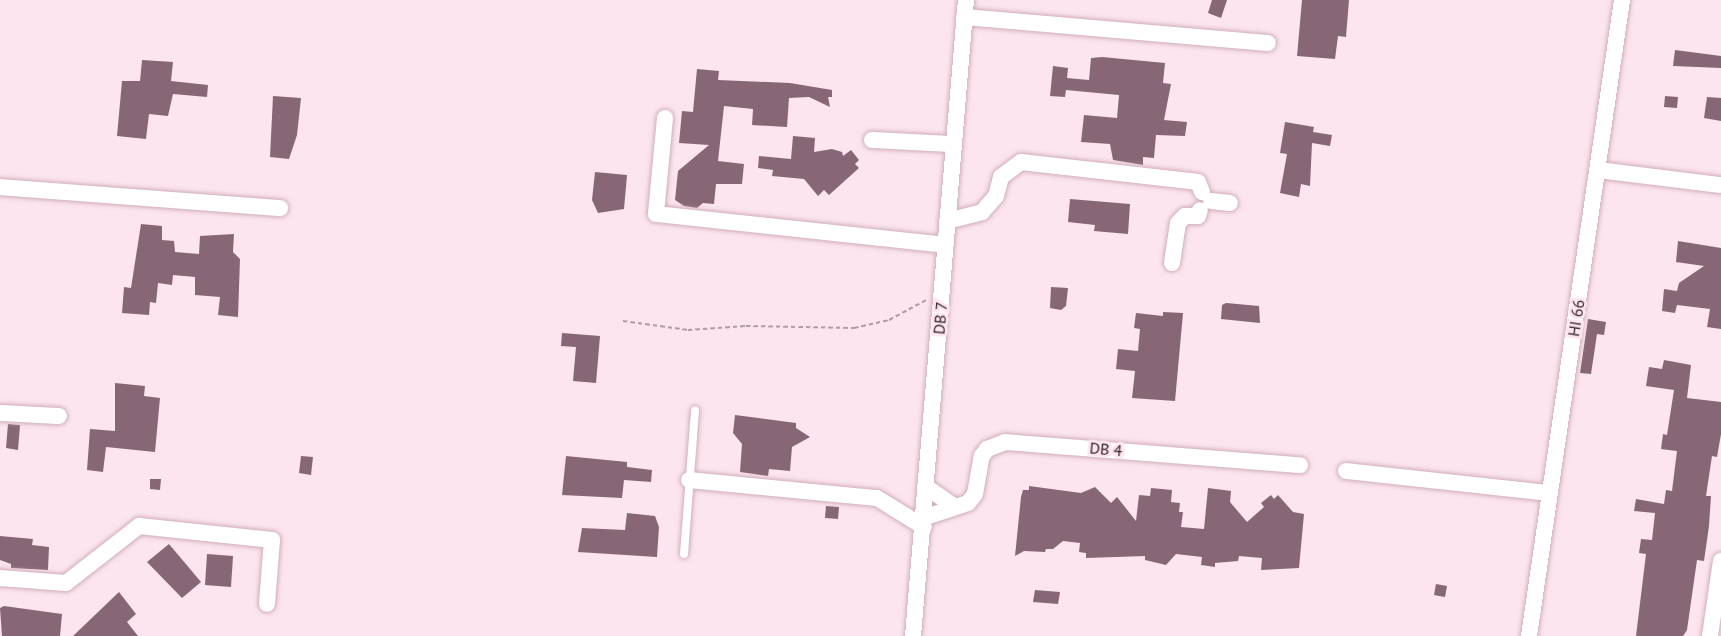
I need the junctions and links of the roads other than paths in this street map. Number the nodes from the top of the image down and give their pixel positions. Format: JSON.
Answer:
{"nodes":[{"id":1,"x":966,"y":0,"type":"edge"},
{"id":2,"x":1622,"y":0,"type":"edge"},
{"id":3,"x":964,"y":18,"type":"junction"},
{"id":4,"x":1268,"y":42,"type":"dead end"},
{"id":5,"x":665,"y":118,"type":"dead end"},
{"id":6,"x":872,"y":140,"type":"dead end"},
{"id":7,"x":952,"y":144,"type":"junction"},
{"id":8,"x":1598,"y":170,"type":"junction"},
{"id":9,"x":1721,"y":185,"type":"edge"},
{"id":10,"x":0,"y":187,"type":"edge"},
{"id":11,"x":1204,"y":201,"type":"junction"},
{"id":12,"x":1230,"y":203,"type":"dead end"},
{"id":13,"x":280,"y":208,"type":"dead end"},
{"id":14,"x":946,"y":221,"type":"junction"},
{"id":15,"x":945,"y":245,"type":"junction"},
{"id":16,"x":1172,"y":263,"type":"dead end"},
{"id":17,"x":695,"y":410,"type":"dead end"},
{"id":18,"x":0,"y":413,"type":"edge"},
{"id":19,"x":59,"y":416,"type":"dead end"},
{"id":20,"x":1300,"y":465,"type":"dead end"},
{"id":21,"x":1346,"y":471,"type":"dead end"},
{"id":22,"x":689,"y":480,"type":"junction"},
{"id":23,"x":925,"y":486,"type":"junction"},
{"id":24,"x":1549,"y":493,"type":"junction"},
{"id":25,"x":954,"y":506,"type":"junction"},
{"id":26,"x":923,"y":523,"type":"junction"},
{"id":27,"x":684,"y":554,"type":"dead end"},
{"id":28,"x":1721,"y":561,"type":"edge"},
{"id":29,"x":0,"y":578,"type":"edge"},
{"id":30,"x":267,"y":604,"type":"dead end"},
{"id":31,"x":913,"y":636,"type":"edge"},
{"id":32,"x":1529,"y":636,"type":"edge"},
{"id":33,"x":1710,"y":636,"type":"edge"}],
"edges":[{"from":1,"to":3,"type":"street","name":"DB 7"},
{"from":2,"to":8,"type":"street","name":"HI 66"},
{"from":3,"to":4,"type":"street"},
{"from":3,"to":7,"type":"street","name":"DB 7"},
{"from":5,"to":15,"type":"street"},
{"from":6,"to":7,"type":"street"},
{"from":7,"to":14,"type":"street","name":"DB 7"},
{"from":8,"to":9,"type":"street"},
{"from":8,"to":24,"type":"street","name":"HI 66"},
{"from":10,"to":13,"type":"street"},
{"from":11,"to":12,"type":"street"},
{"from":11,"to":14,"type":"street"},
{"from":11,"to":16,"type":"street"},
{"from":14,"to":15,"type":"street","name":"DB 7"},
{"from":15,"to":23,"type":"street","name":"DB 7"},
{"from":17,"to":22,"type":"lane"},
{"from":18,"to":19,"type":"street"},
{"from":20,"to":25,"type":"street","name":"DB 4"},
{"from":21,"to":24,"type":"street"},
{"from":22,"to":26,"type":"street"},
{"from":22,"to":27,"type":"lane"},
{"from":23,"to":25,"type":"street"},
{"from":23,"to":26,"type":"street","name":"DB 7"},
{"from":24,"to":32,"type":"street","name":"HI 66"},
{"from":25,"to":26,"type":"street","name":"DB 4"},
{"from":26,"to":31,"type":"street","name":"DB 7"},
{"from":28,"to":33,"type":"street"},
{"from":29,"to":30,"type":"street"}]}
